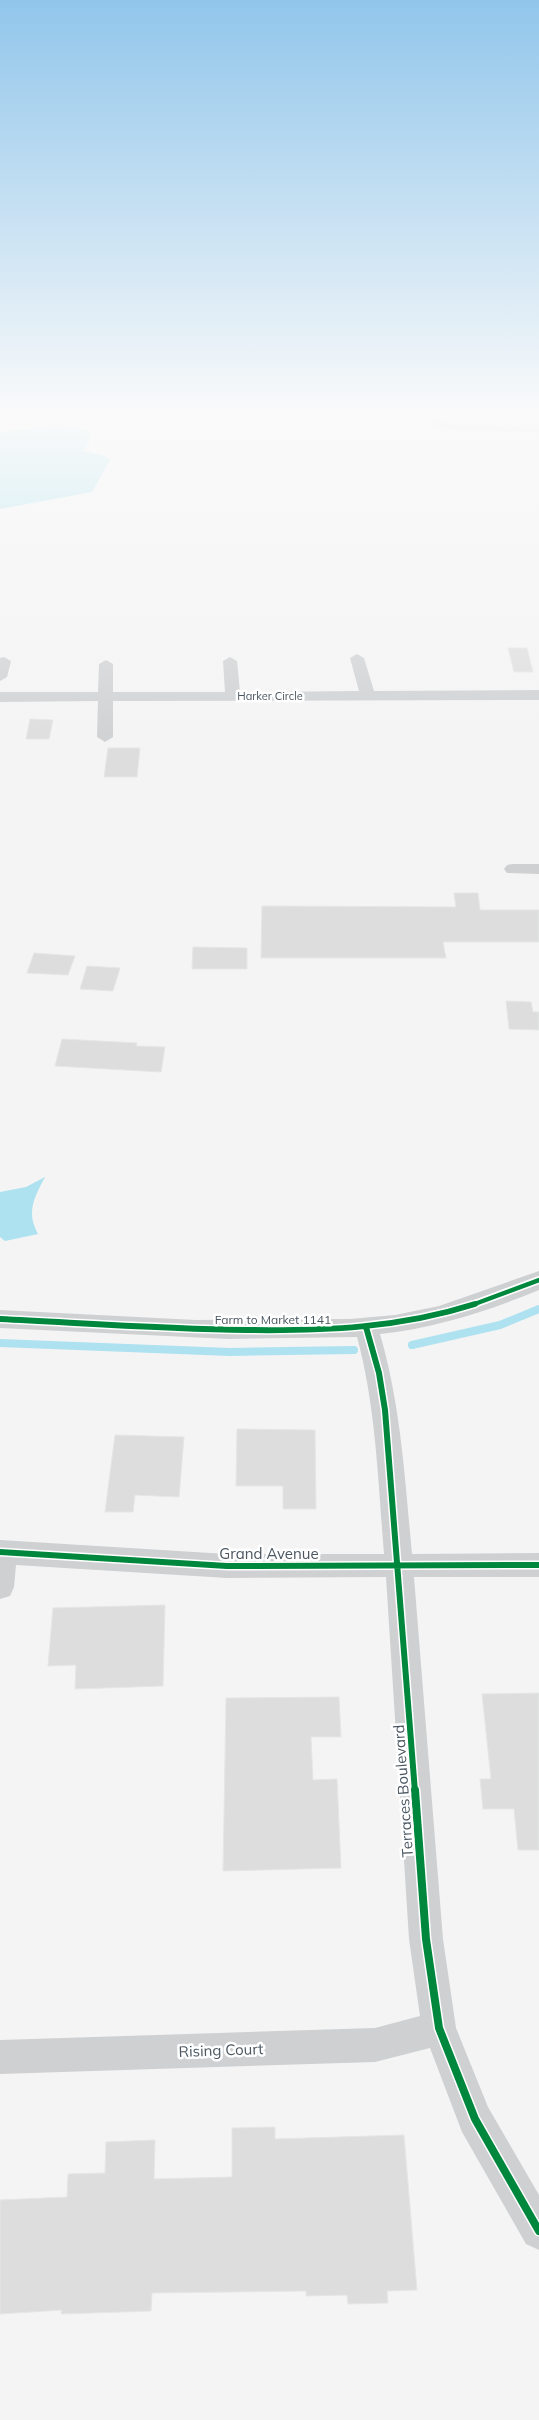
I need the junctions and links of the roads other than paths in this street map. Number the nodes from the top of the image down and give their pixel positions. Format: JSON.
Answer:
{"nodes":[{"id":1,"x":357,"y":658,"type":"dead end"},
{"id":2,"x":4,"y":661,"type":"dead end"},
{"id":3,"x":230,"y":661,"type":"dead end"},
{"id":4,"x":106,"y":664,"type":"dead end"},
{"id":5,"x":0,"y":677,"type":"edge"},
{"id":6,"x":539,"y":695,"type":"edge"},
{"id":7,"x":233,"y":696,"type":"junction"},
{"id":8,"x":368,"y":696,"type":"junction"},
{"id":9,"x":0,"y":697,"type":"edge"},
{"id":10,"x":107,"y":697,"type":"junction"},
{"id":11,"x":105,"y":737,"type":"dead end"},
{"id":12,"x":514,"y":869,"type":"dead end"},
{"id":13,"x":539,"y":869,"type":"edge"},
{"id":14,"x":539,"y":1280,"type":"edge"},
{"id":15,"x":0,"y":1319,"type":"edge"},
{"id":16,"x":366,"y":1327,"type":"junction"},
{"id":17,"x":2,"y":1553,"type":"edge"},
{"id":18,"x":539,"y":1565,"type":"edge"},
{"id":19,"x":399,"y":1566,"type":"junction"},
{"id":20,"x":0,"y":1587,"type":"edge"},
{"id":21,"x":439,"y":2028,"type":"junction"},
{"id":22,"x":0,"y":2057,"type":"edge"},
{"id":23,"x":539,"y":2231,"type":"edge"}],
"edges":[{"from":1,"to":8,"type":"street"},
{"from":2,"to":5,"type":"street"},
{"from":3,"to":7,"type":"street"},
{"from":4,"to":10,"type":"street"},
{"from":6,"to":8,"type":"street","name":"Harker Circle"},
{"from":7,"to":8,"type":"street","name":"Harker Circle"},
{"from":7,"to":10,"type":"street","name":"Harker Circle"},
{"from":9,"to":10,"type":"street","name":"Harker Circle"},
{"from":10,"to":11,"type":"street"},
{"from":12,"to":13,"type":"street"},
{"from":14,"to":16,"type":"street","name":"Farm to Market 1141"},
{"from":15,"to":16,"type":"street","name":"Farm to Market 1141"},
{"from":16,"to":19,"type":"street","name":"Terraces Boulevard"},
{"from":17,"to":19,"type":"street","name":"Grand Avenue"},
{"from":17,"to":20,"type":"street"},
{"from":18,"to":19,"type":"street","name":"Grand Avenue"},
{"from":19,"to":21,"type":"street","name":"Terraces Boulevard"},
{"from":21,"to":22,"type":"street","name":"Rising Court"},
{"from":21,"to":23,"type":"street","name":"Terraces Boulevard"}]}
